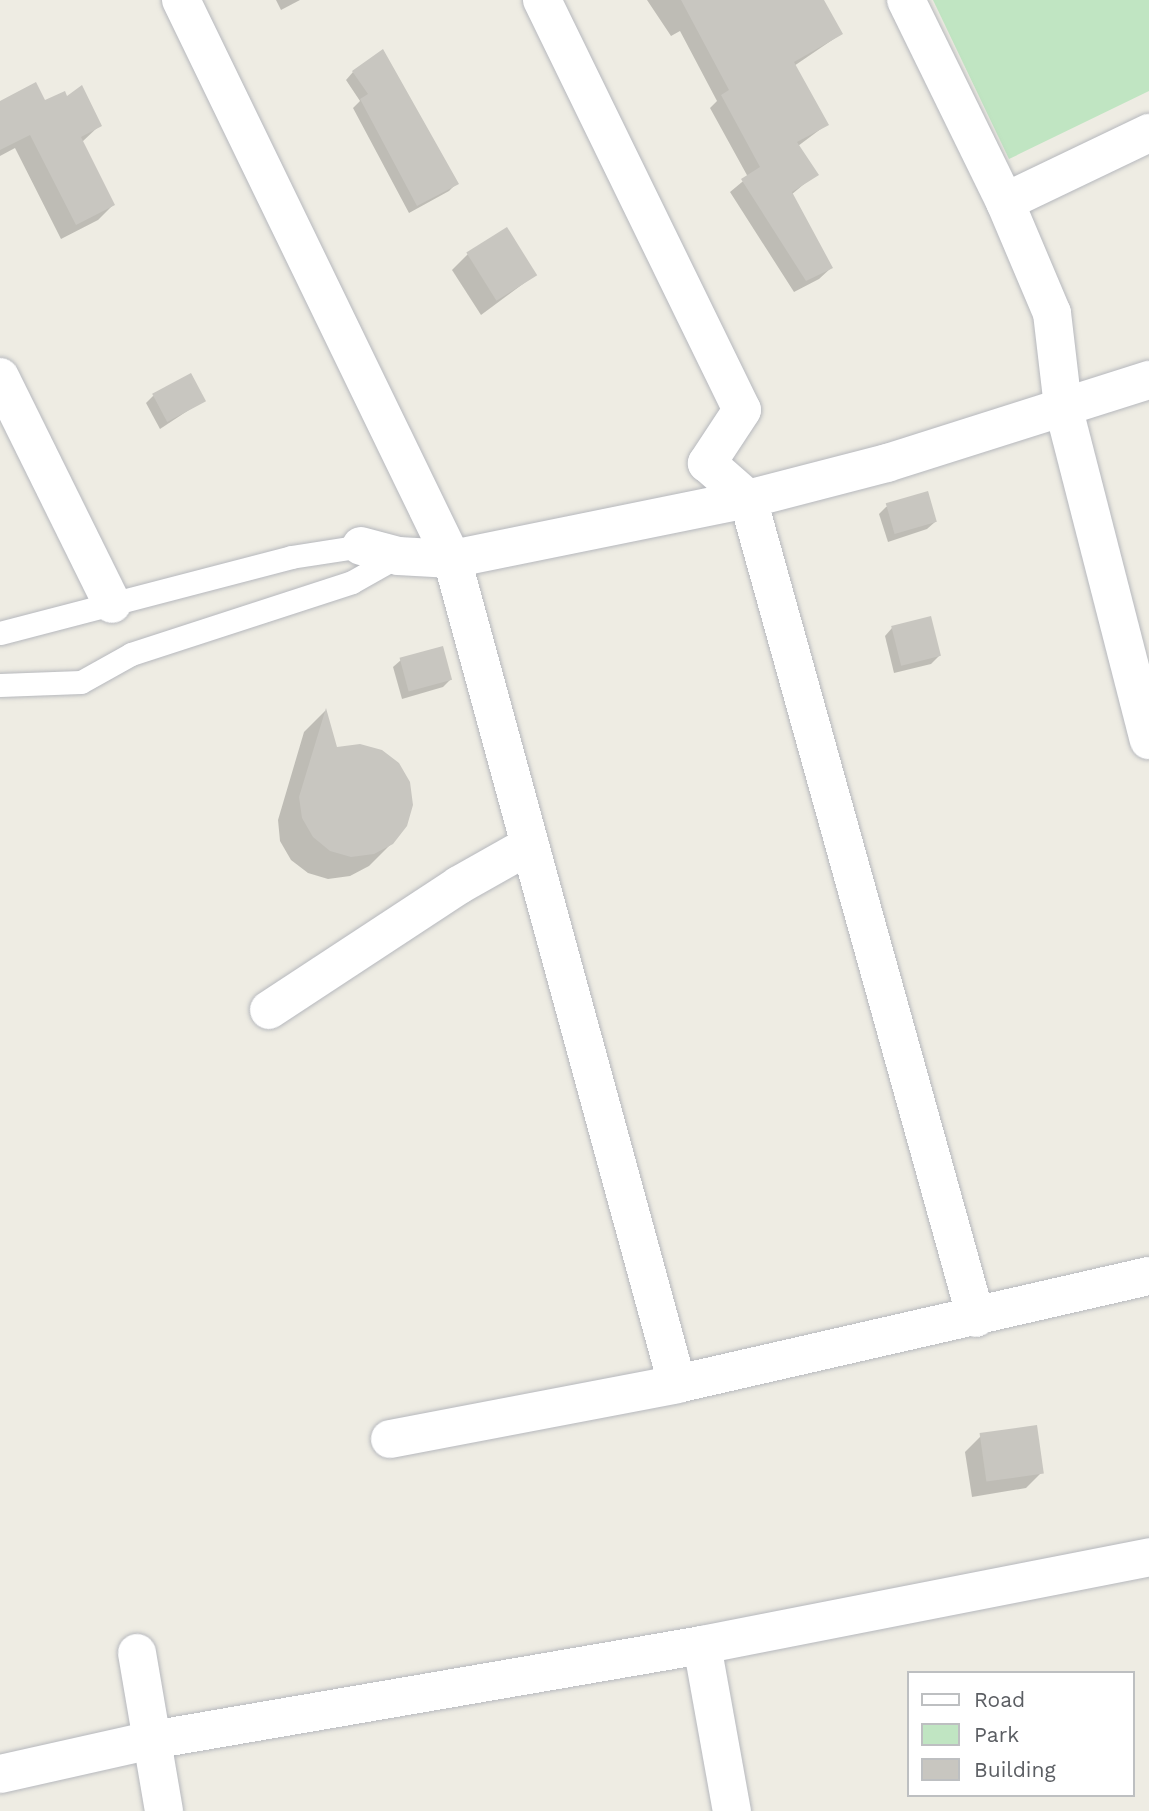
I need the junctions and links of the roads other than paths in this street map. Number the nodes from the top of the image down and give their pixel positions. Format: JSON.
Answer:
{"nodes":[{"id":1,"x":181,"y":0,"type":"edge"},
{"id":2,"x":542,"y":0,"type":"edge"},
{"id":3,"x":906,"y":0,"type":"edge"},
{"id":4,"x":1149,"y":133,"type":"edge"},
{"id":5,"x":1005,"y":202,"type":"junction"},
{"id":6,"x":0,"y":377,"type":"edge"},
{"id":7,"x":1149,"y":380,"type":"edge"},
{"id":8,"x":1063,"y":406,"type":"junction"},
{"id":9,"x":748,"y":499,"type":"junction"},
{"id":10,"x":361,"y":547,"type":"joint"},
{"id":11,"x":398,"y":556,"type":"junction"},
{"id":12,"x":453,"y":559,"type":"junction"},
{"id":13,"x":112,"y":604,"type":"junction"},
{"id":14,"x":0,"y":633,"type":"edge"},
{"id":15,"x":0,"y":685,"type":"edge"},
{"id":16,"x":1149,"y":740,"type":"edge"},
{"id":17,"x":530,"y":845,"type":"junction"},
{"id":18,"x":268,"y":1010,"type":"dead end"},
{"id":19,"x":1149,"y":1276,"type":"edge"},
{"id":20,"x":976,"y":1318,"type":"junction"},
{"id":21,"x":677,"y":1384,"type":"junction"},
{"id":22,"x":390,"y":1440,"type":"dead end"},
{"id":23,"x":1149,"y":1558,"type":"edge"},
{"id":24,"x":702,"y":1645,"type":"junction"},
{"id":25,"x":137,"y":1653,"type":"dead end"},
{"id":26,"x":152,"y":1740,"type":"junction"},
{"id":27,"x":0,"y":1774,"type":"edge"},
{"id":28,"x":164,"y":1811,"type":"edge"},
{"id":29,"x":732,"y":1811,"type":"edge"}],
"edges":[{"from":1,"to":12,"type":"street"},
{"from":2,"to":9,"type":"street"},
{"from":3,"to":5,"type":"street"},
{"from":4,"to":5,"type":"street"},
{"from":5,"to":8,"type":"street"},
{"from":6,"to":13,"type":"street"},
{"from":7,"to":8,"type":"street"},
{"from":8,"to":9,"type":"street"},
{"from":8,"to":16,"type":"street"},
{"from":9,"to":12,"type":"street"},
{"from":9,"to":20,"type":"street"},
{"from":10,"to":11,"type":"street"},
{"from":10,"to":13,"type":"lane"},
{"from":11,"to":12,"type":"street"},
{"from":11,"to":15,"type":"lane"},
{"from":12,"to":17,"type":"street"},
{"from":13,"to":14,"type":"lane"},
{"from":17,"to":18,"type":"street"},
{"from":17,"to":21,"type":"street"},
{"from":19,"to":20,"type":"street"},
{"from":20,"to":21,"type":"street"},
{"from":21,"to":22,"type":"street"},
{"from":23,"to":24,"type":"street"},
{"from":24,"to":26,"type":"street"},
{"from":24,"to":29,"type":"street"},
{"from":25,"to":26,"type":"street"},
{"from":26,"to":27,"type":"street"},
{"from":26,"to":28,"type":"street"}]}
